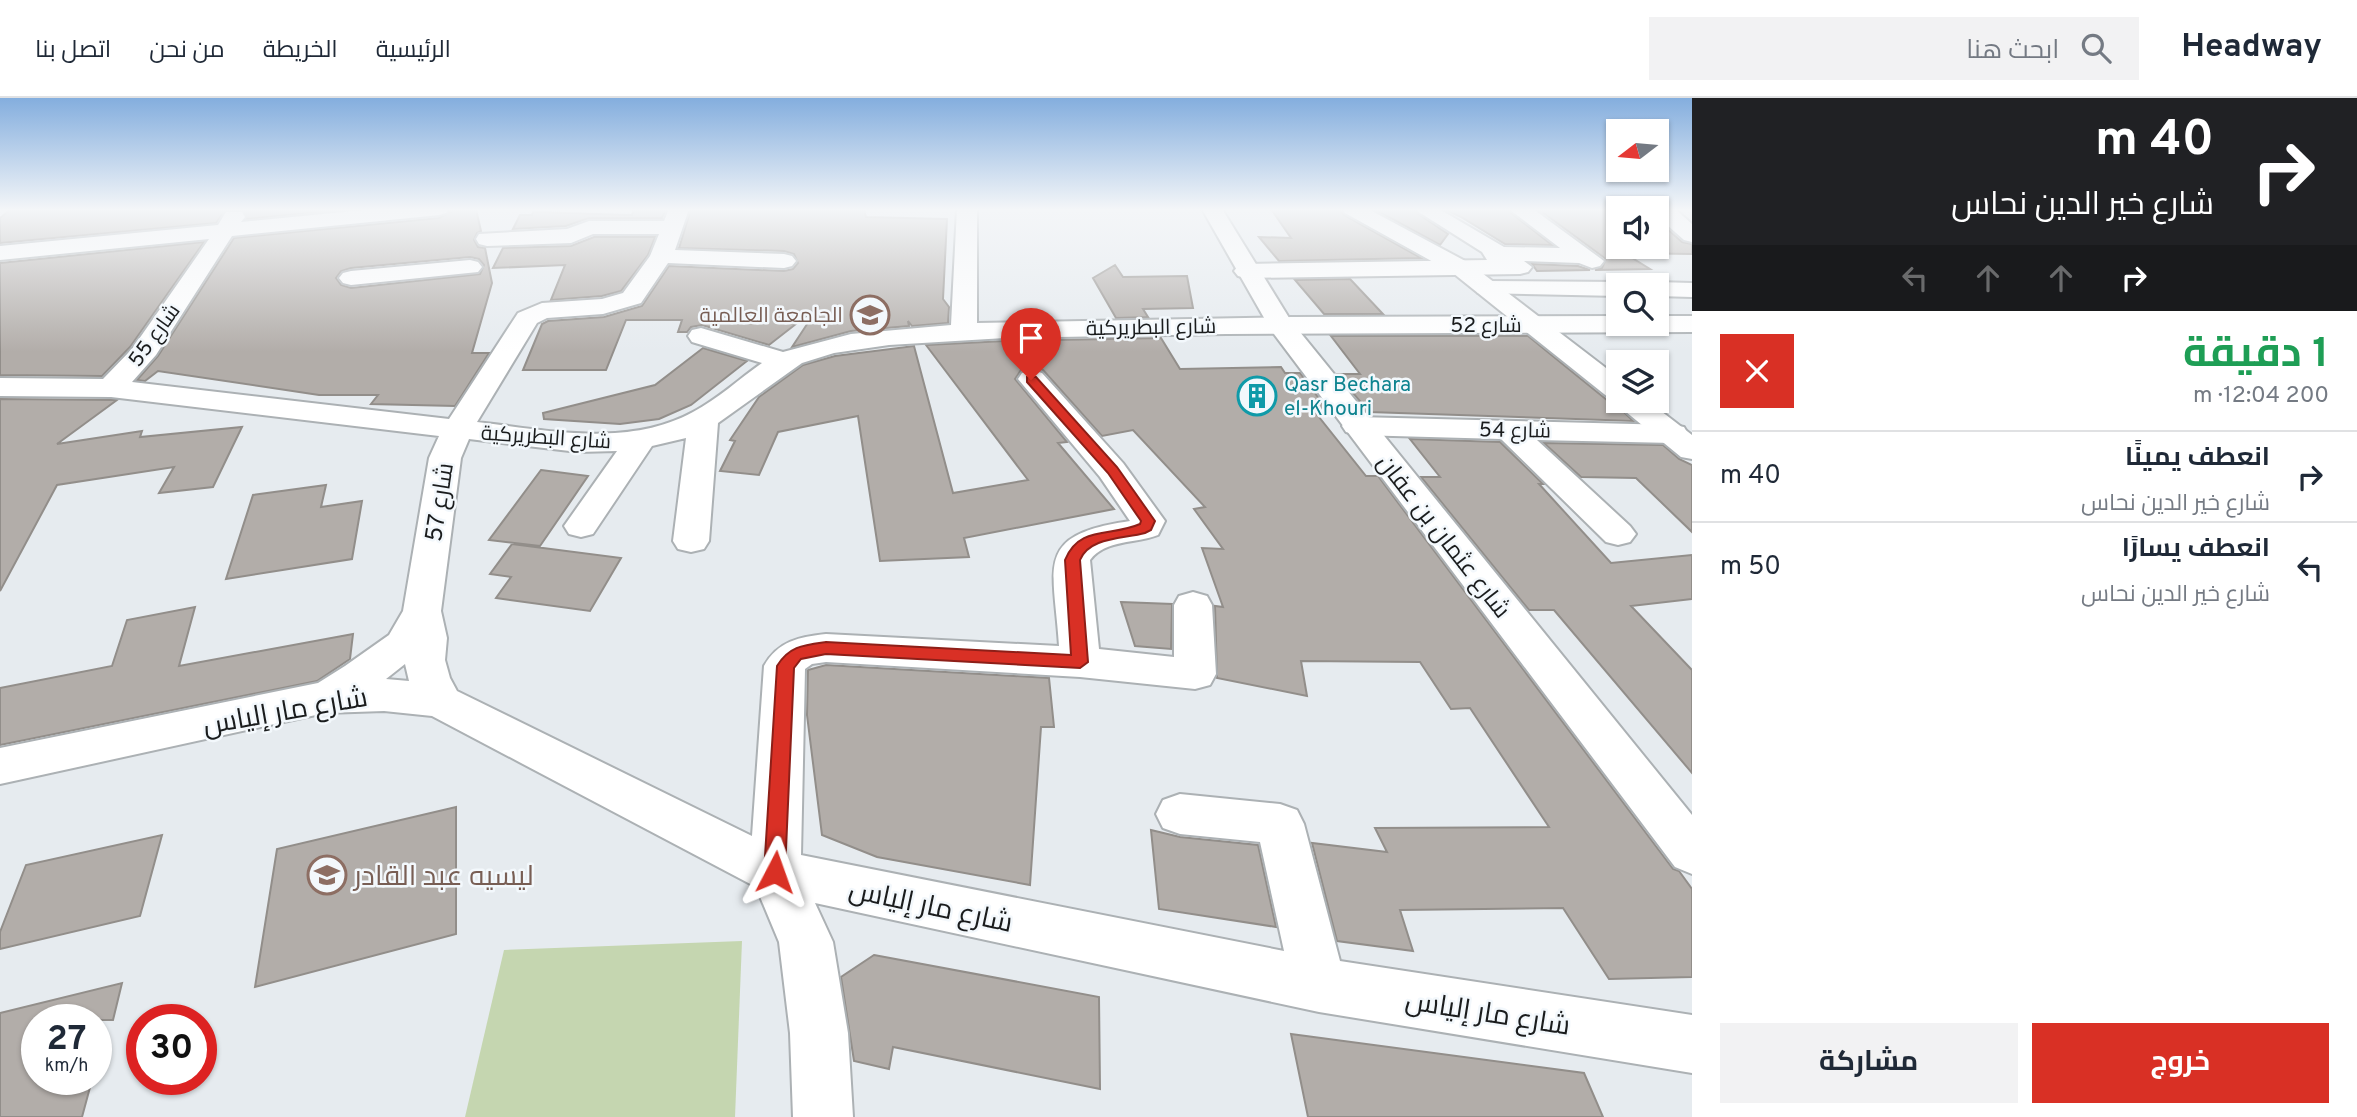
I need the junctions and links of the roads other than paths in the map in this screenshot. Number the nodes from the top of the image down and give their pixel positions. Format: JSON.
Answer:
{"nodes":[{"id":1,"x":661,"y":256,"type":"edge"},
{"id":2,"x":1585,"y":256,"type":"edge"},
{"id":3,"x":207,"y":257,"type":"edge"},
{"id":4,"x":475,"y":257,"type":"edge"},
{"id":5,"x":675,"y":257,"type":"edge"},
{"id":6,"x":966,"y":257,"type":"edge"},
{"id":7,"x":1238,"y":257,"type":"edge"},
{"id":8,"x":1442,"y":257,"type":"edge"},
{"id":9,"x":1460,"y":257,"type":"edge"},
{"id":10,"x":1498,"y":257,"type":"edge"},
{"id":11,"x":1578,"y":257,"type":"edge"},
{"id":12,"x":784,"y":261,"type":"dead end"},
{"id":13,"x":1506,"y":262,"type":"junction"},
{"id":14,"x":1461,"y":268,"type":"junction"},
{"id":15,"x":1246,"y":271,"type":"junction"},
{"id":16,"x":1606,"y":275,"type":"edge"},
{"id":17,"x":351,"y":278,"type":"dead end"},
{"id":18,"x":1606,"y":287,"type":"edge"},
{"id":19,"x":1487,"y":288,"type":"junction"},
{"id":20,"x":1669,"y":289,"type":"edge"},
{"id":21,"x":1692,"y":290,"type":"edge"},
{"id":22,"x":1280,"y":324,"type":"junction"},
{"id":23,"x":1692,"y":324,"type":"edge"},
{"id":24,"x":1534,"y":325,"type":"junction"},
{"id":25,"x":964,"y":330,"type":"junction"},
{"id":26,"x":701,"y":336,"type":"dead end"},
{"id":27,"x":785,"y":361,"type":"junction"},
{"id":28,"x":1031,"y":380,"type":"dead end"},
{"id":29,"x":1606,"y":382,"type":"edge"},
{"id":30,"x":0,"y":387,"type":"edge"},
{"id":31,"x":111,"y":388,"type":"junction"},
{"id":32,"x":1645,"y":413,"type":"edge"},
{"id":33,"x":703,"y":419,"type":"junction"},
{"id":34,"x":1357,"y":426,"type":"junction"},
{"id":35,"x":457,"y":430,"type":"junction"},
{"id":36,"x":1510,"y":430,"type":"junction"},
{"id":37,"x":641,"y":439,"type":"junction"},
{"id":38,"x":1682,"y":442,"type":"edge"},
{"id":39,"x":581,"y":526,"type":"dead end"},
{"id":40,"x":1618,"y":534,"type":"dead end"},
{"id":41,"x":691,"y":541,"type":"dead end"},
{"id":42,"x":1193,"y":605,"type":"dead end"},
{"id":43,"x":422,"y":611,"type":"junction"},
{"id":44,"x":1080,"y":662,"type":"junction"},
{"id":45,"x":325,"y":697,"type":"junction"},
{"id":46,"x":442,"y":702,"type":"junction"},
{"id":47,"x":0,"y":766,"type":"edge"},
{"id":48,"x":1180,"y":814,"type":"dead end"},
{"id":49,"x":1692,"y":852,"type":"edge"},
{"id":50,"x":775,"y":872,"type":"junction"},
{"id":51,"x":1319,"y":985,"type":"junction"},
{"id":52,"x":1692,"y":1044,"type":"edge"},
{"id":53,"x":823,"y":1117,"type":"edge"}],
"edges":[{"from":1,"to":35,"type":"street","name":"شارع 57"},
{"from":2,"to":16,"type":"street"},
{"from":3,"to":31,"type":"street","name":"شارع 55"},
{"from":4,"to":17,"type":"street"},
{"from":5,"to":12,"type":"street"},
{"from":6,"to":25,"type":"street"},
{"from":7,"to":15,"type":"street","name":"شارع عثمان بن عفان"},
{"from":8,"to":14,"type":"street"},
{"from":9,"to":13,"type":"street"},
{"from":10,"to":13,"type":"street"},
{"from":11,"to":13,"type":"street"},
{"from":13,"to":14,"type":"street"},
{"from":14,"to":15,"type":"street"},
{"from":14,"to":19,"type":"street"},
{"from":15,"to":22,"type":"street","name":"شارع عثمان بن عفان"},
{"from":18,"to":19,"type":"street"},
{"from":19,"to":24,"type":"street"},
{"from":20,"to":21,"type":"street"},
{"from":22,"to":24,"type":"street","name":"شارع 52"},
{"from":22,"to":25,"type":"street","name":"شارع البطريركية"},
{"from":22,"to":34,"type":"street","name":"شارع عثمان بن عفان"},
{"from":23,"to":24,"type":"street","name":"شارع 52"},
{"from":24,"to":29,"type":"street"},
{"from":25,"to":27,"type":"street","name":"شارع البطريركية"},
{"from":26,"to":27,"type":"street"},
{"from":27,"to":33,"type":"street","name":"شارع البطريركية"},
{"from":28,"to":44,"type":"street"},
{"from":30,"to":31,"type":"street","name":"شارع البطريركية"},
{"from":31,"to":35,"type":"street","name":"شارع البطريركية"},
{"from":32,"to":38,"type":"street"},
{"from":33,"to":37,"type":"street","name":"شارع البطريركية"},
{"from":33,"to":41,"type":"street"},
{"from":34,"to":36,"type":"street","name":"شارع 54"},
{"from":34,"to":49,"type":"street","name":"شارع عثمان بن عفان"},
{"from":35,"to":37,"type":"street","name":"شارع البطريركية"},
{"from":35,"to":43,"type":"street","name":"شارع 57"},
{"from":36,"to":38,"type":"street","name":"شارع 54"},
{"from":36,"to":40,"type":"street"},
{"from":37,"to":39,"type":"street"},
{"from":42,"to":44,"type":"street"},
{"from":43,"to":45,"type":"street"},
{"from":43,"to":46,"type":"street","name":"شارع 57"},
{"from":44,"to":50,"type":"street"},
{"from":45,"to":46,"type":"street","name":"شارع مار إلياس"},
{"from":45,"to":47,"type":"street","name":"شارع مار إلياس"},
{"from":46,"to":50,"type":"street","name":"شارع مار إلياس"},
{"from":48,"to":51,"type":"street"},
{"from":50,"to":51,"type":"street","name":"شارع مار إلياس"},
{"from":50,"to":53,"type":"street"},
{"from":51,"to":52,"type":"street","name":"شارع مار إلياس"}]}
